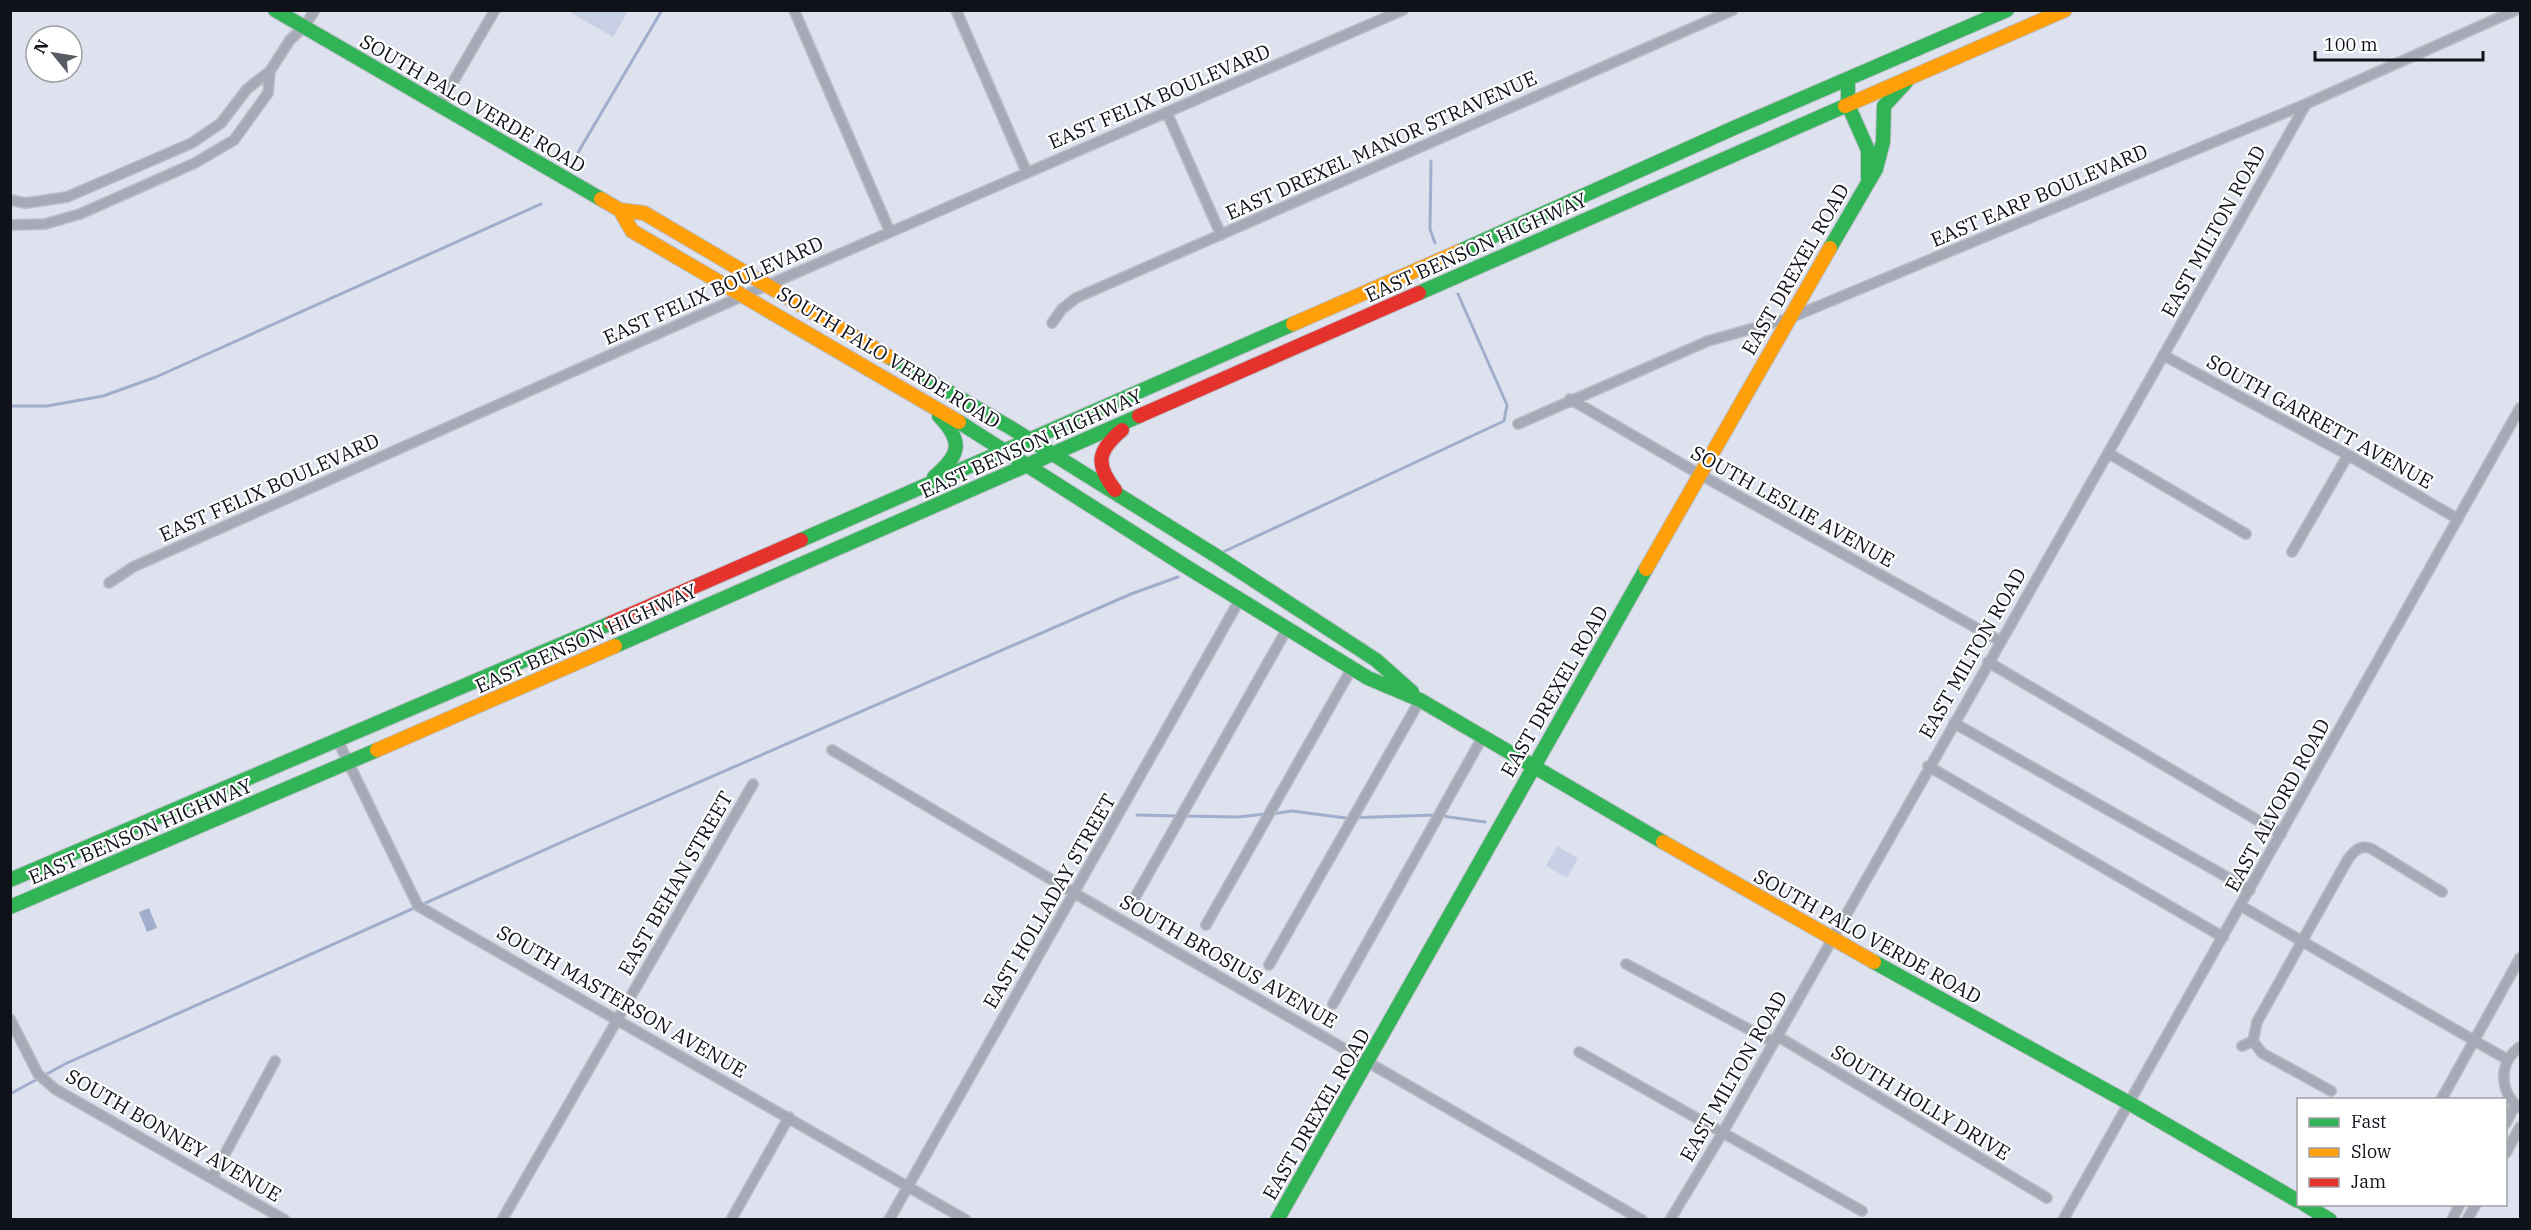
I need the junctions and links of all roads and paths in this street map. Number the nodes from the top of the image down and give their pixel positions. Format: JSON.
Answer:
{"nodes":[{"id":1,"x":275,"y":10,"type":"edge"},
{"id":2,"x":315,"y":10,"type":"edge"},
{"id":3,"x":495,"y":10,"type":"edge"},
{"id":4,"x":794,"y":10,"type":"edge"},
{"id":5,"x":1403,"y":10,"type":"edge"},
{"id":6,"x":1733,"y":10,"type":"edge"},
{"id":7,"x":2007,"y":10,"type":"edge"},
{"id":8,"x":2065,"y":10,"type":"edge"},
{"id":9,"x":2516,"y":10,"type":"edge"},
{"id":10,"x":959,"y":12,"type":"edge"},
{"id":11,"x":1996,"y":14,"type":"edge"},
{"id":12,"x":304,"y":27,"type":"junction"},
{"id":13,"x":270,"y":71,"type":"junction"},
{"id":14,"x":1910,"y":77,"type":"junction"},
{"id":15,"x":1848,"y":81,"type":"junction"},
{"id":16,"x":2306,"y":104,"type":"junction"},
{"id":17,"x":1848,"y":105,"type":"junction"},
{"id":18,"x":439,"y":106,"type":"junction"},
{"id":19,"x":1167,"y":113,"type":"junction"},
{"id":20,"x":163,"y":156,"type":"junction"},
{"id":21,"x":177,"y":171,"type":"junction"},
{"id":22,"x":1027,"y":173,"type":"junction"},
{"id":23,"x":1867,"y":183,"type":"junction"},
{"id":24,"x":10,"y":200,"type":"edge"},
{"id":25,"x":620,"y":210,"type":"junction"},
{"id":26,"x":10,"y":225,"type":"edge"},
{"id":27,"x":890,"y":232,"type":"junction"},
{"id":28,"x":1221,"y":235,"type":"junction"},
{"id":29,"x":769,"y":285,"type":"junction"},
{"id":30,"x":746,"y":295,"type":"junction"},
{"id":31,"x":1790,"y":318,"type":"junction"},
{"id":32,"x":1052,"y":323,"type":"dead end"},
{"id":33,"x":2163,"y":355,"type":"junction"},
{"id":34,"x":1570,"y":399,"type":"junction"},
{"id":35,"x":926,"y":401,"type":"junction"},
{"id":36,"x":2520,"y":408,"type":"edge"},
{"id":37,"x":1149,"y":412,"type":"junction"},
{"id":38,"x":1518,"y":424,"type":"dead end"},
{"id":39,"x":1028,"y":439,"type":"junction"},
{"id":40,"x":1005,"y":450,"type":"junction"},
{"id":41,"x":2108,"y":453,"type":"junction"},
{"id":42,"x":1052,"y":455,"type":"junction"},
{"id":43,"x":2348,"y":455,"type":"junction"},
{"id":44,"x":1028,"y":466,"type":"junction"},
{"id":45,"x":1699,"y":474,"type":"junction"},
{"id":46,"x":924,"y":486,"type":"junction"},
{"id":47,"x":1120,"y":496,"type":"junction"},
{"id":48,"x":2458,"y":519,"type":"junction"},
{"id":49,"x":2246,"y":534,"type":"dead end"},
{"id":50,"x":2292,"y":552,"type":"dead end"},
{"id":51,"x":109,"y":583,"type":"dead end"},
{"id":52,"x":1240,"y":599,"type":"junction"},
{"id":53,"x":628,"y":615,"type":"junction"},
{"id":54,"x":1287,"y":629,"type":"junction"},
{"id":55,"x":640,"y":636,"type":"junction"},
{"id":56,"x":2000,"y":641,"type":"junction"},
{"id":57,"x":1988,"y":662,"type":"junction"},
{"id":58,"x":1352,"y":668,"type":"junction"},
{"id":59,"x":1420,"y":700,"type":"junction"},
{"id":60,"x":1953,"y":723,"type":"junction"},
{"id":61,"x":1482,"y":738,"type":"junction"},
{"id":62,"x":338,"y":741,"type":"junction"},
{"id":63,"x":832,"y":750,"type":"dead end"},
{"id":64,"x":348,"y":763,"type":"junction"},
{"id":65,"x":1929,"y":766,"type":"junction"},
{"id":66,"x":1533,"y":768,"type":"junction"},
{"id":67,"x":753,"y":784,"type":"dead end"},
{"id":68,"x":2281,"y":834,"type":"junction"},
{"id":69,"x":2357,"y":838,"type":"dead end"},
{"id":70,"x":2360,"y":848,"type":"junction"},
{"id":71,"x":10,"y":879,"type":"edge"},
{"id":72,"x":2250,"y":890,"type":"junction"},
{"id":73,"x":2442,"y":892,"type":"dead end"},
{"id":74,"x":1074,"y":893,"type":"junction"},
{"id":75,"x":1133,"y":901,"type":"dead end"},
{"id":76,"x":2241,"y":906,"type":"junction"},
{"id":77,"x":10,"y":907,"type":"edge"},
{"id":78,"x":1206,"y":925,"type":"dead end"},
{"id":79,"x":2223,"y":937,"type":"junction"},
{"id":80,"x":1832,"y":939,"type":"junction"},
{"id":81,"x":2302,"y":941,"type":"junction"},
{"id":82,"x":2520,"y":958,"type":"edge"},
{"id":83,"x":1626,"y":964,"type":"dead end"},
{"id":84,"x":1269,"y":965,"type":"dead end"},
{"id":85,"x":1333,"y":1004,"type":"dead end"},
{"id":86,"x":10,"y":1019,"type":"edge"},
{"id":87,"x":617,"y":1019,"type":"junction"},
{"id":88,"x":1775,"y":1039,"type":"junction"},
{"id":89,"x":2474,"y":1040,"type":"junction"},
{"id":90,"x":2253,"y":1041,"type":"junction"},
{"id":91,"x":2242,"y":1046,"type":"dead end"},
{"id":92,"x":2520,"y":1047,"type":"edge"},
{"id":93,"x":1579,"y":1052,"type":"dead end"},
{"id":94,"x":2508,"y":1059,"type":"junction"},
{"id":95,"x":275,"y":1061,"type":"dead end"},
{"id":96,"x":1369,"y":1062,"type":"junction"},
{"id":97,"x":2331,"y":1091,"type":"dead end"},
{"id":98,"x":2442,"y":1098,"type":"edge"},
{"id":99,"x":2129,"y":1103,"type":"junction"},
{"id":100,"x":2518,"y":1106,"type":"edge"},
{"id":101,"x":789,"y":1117,"type":"junction"},
{"id":102,"x":2507,"y":1120,"type":"edge"},
{"id":103,"x":2520,"y":1127,"type":"edge"},
{"id":104,"x":1723,"y":1132,"type":"junction"},
{"id":105,"x":2507,"y":1150,"type":"edge"},
{"id":106,"x":212,"y":1178,"type":"junction"},
{"id":107,"x":908,"y":1185,"type":"junction"},
{"id":108,"x":2047,"y":1198,"type":"dead end"},
{"id":109,"x":2297,"y":1200,"type":"edge"},
{"id":110,"x":2307,"y":1206,"type":"edge"},
{"id":111,"x":2459,"y":1206,"type":"edge"},
{"id":112,"x":2475,"y":1206,"type":"edge"},
{"id":113,"x":1862,"y":1211,"type":"dead end"},
{"id":114,"x":285,"y":1220,"type":"edge"},
{"id":115,"x":502,"y":1220,"type":"edge"},
{"id":116,"x":731,"y":1220,"type":"edge"},
{"id":117,"x":889,"y":1220,"type":"edge"},
{"id":118,"x":966,"y":1220,"type":"edge"},
{"id":119,"x":1277,"y":1220,"type":"edge"},
{"id":120,"x":1642,"y":1220,"type":"edge"},
{"id":121,"x":1670,"y":1220,"type":"edge"},
{"id":122,"x":2063,"y":1220,"type":"edge"},
{"id":123,"x":2330,"y":1220,"type":"edge"},
{"id":124,"x":2451,"y":1220,"type":"edge"},
{"id":125,"x":2467,"y":1220,"type":"edge"}],
"edges":[{"from":1,"to":12,"type":"main road","name":"SOUTH PALO VERDE ROAD"},
{"from":2,"to":12,"type":"street"},
{"from":3,"to":18,"type":"street"},
{"from":4,"to":27,"type":"street"},
{"from":5,"to":19,"type":"street","name":"EAST FELIX BOULEVARD"},
{"from":6,"to":28,"type":"street","name":"EAST DREXEL MANOR STRAVENUE"},
{"from":7,"to":11,"type":"main road","name":"EAST BENSON HIGHWAY"},
{"from":8,"to":14,"type":"main road","name":"EAST BENSON HIGHWAY"},
{"from":9,"to":16,"type":"street","name":"EAST EARP BOULEVARD"},
{"from":10,"to":22,"type":"street"},
{"from":11,"to":15,"type":"main road","name":"EAST BENSON HIGHWAY"},
{"from":12,"to":13,"type":"street"},
{"from":12,"to":18,"type":"main road","name":"SOUTH PALO VERDE ROAD"},
{"from":13,"to":20,"type":"street"},
{"from":13,"to":21,"type":"street"},
{"from":14,"to":17,"type":"main road","name":"EAST BENSON HIGHWAY"},
{"from":14,"to":23,"type":"main road","name":"EAST DREXEL ROAD"},
{"from":15,"to":17,"type":"main road"},
{"from":15,"to":39,"type":"main road","name":"EAST BENSON HIGHWAY"},
{"from":16,"to":31,"type":"street","name":"EAST EARP BOULEVARD"},
{"from":16,"to":33,"type":"street","name":"EAST MILTON ROAD"},
{"from":17,"to":23,"type":"main road"},
{"from":17,"to":37,"type":"main road","name":"EAST BENSON HIGHWAY"},
{"from":18,"to":25,"type":"main road","name":"SOUTH PALO VERDE ROAD"},
{"from":19,"to":22,"type":"street","name":"EAST FELIX BOULEVARD"},
{"from":19,"to":28,"type":"street"},
{"from":20,"to":21,"type":"street"},
{"from":20,"to":24,"type":"street"},
{"from":21,"to":26,"type":"street"},
{"from":22,"to":27,"type":"street","name":"EAST FELIX BOULEVARD"},
{"from":23,"to":31,"type":"main road","name":"EAST DREXEL ROAD"},
{"from":25,"to":29,"type":"main road","name":"SOUTH PALO VERDE ROAD"},
{"from":25,"to":30,"type":"main road","name":"SOUTH PALO VERDE ROAD"},
{"from":27,"to":29,"type":"street","name":"EAST FELIX BOULEVARD"},
{"from":28,"to":32,"type":"street","name":"EAST DREXEL MANOR STRAVENUE"},
{"from":29,"to":30,"type":"street","name":"EAST FELIX BOULEVARD"},
{"from":29,"to":39,"type":"main road","name":"SOUTH PALO VERDE ROAD"},
{"from":30,"to":35,"type":"main road","name":"SOUTH PALO VERDE ROAD"},
{"from":30,"to":51,"type":"street","name":"EAST FELIX BOULEVARD"},
{"from":31,"to":34,"type":"street","name":"EAST EARP BOULEVARD"},
{"from":31,"to":45,"type":"main road","name":"EAST DREXEL ROAD"},
{"from":33,"to":41,"type":"street","name":"EAST MILTON ROAD"},
{"from":33,"to":43,"type":"street","name":"SOUTH GARRETT AVENUE"},
{"from":34,"to":38,"type":"street","name":"EAST EARP BOULEVARD"},
{"from":34,"to":45,"type":"street","name":"SOUTH LESLIE AVENUE"},
{"from":35,"to":40,"type":"main road","name":"SOUTH PALO VERDE ROAD"},
{"from":35,"to":46,"type":"main road"},
{"from":36,"to":48,"type":"street","name":"EAST ALVORD ROAD"},
{"from":37,"to":42,"type":"main road","name":"EAST BENSON HIGHWAY"},
{"from":37,"to":47,"type":"main road"},
{"from":39,"to":40,"type":"main road","name":"EAST BENSON HIGHWAY"},
{"from":39,"to":42,"type":"main road","name":"SOUTH PALO VERDE ROAD"},
{"from":40,"to":44,"type":"main road","name":"SOUTH PALO VERDE ROAD"},
{"from":40,"to":46,"type":"main road","name":"EAST BENSON HIGHWAY"},
{"from":41,"to":49,"type":"street"},
{"from":41,"to":56,"type":"street","name":"EAST MILTON ROAD"},
{"from":42,"to":44,"type":"main road","name":"EAST BENSON HIGHWAY"},
{"from":42,"to":47,"type":"main road","name":"SOUTH PALO VERDE ROAD"},
{"from":43,"to":48,"type":"street","name":"SOUTH GARRETT AVENUE"},
{"from":43,"to":50,"type":"street"},
{"from":44,"to":52,"type":"main road","name":"SOUTH PALO VERDE ROAD"},
{"from":44,"to":55,"type":"main road","name":"EAST BENSON HIGHWAY"},
{"from":45,"to":56,"type":"street","name":"SOUTH LESLIE AVENUE"},
{"from":45,"to":66,"type":"main road","name":"EAST DREXEL ROAD"},
{"from":46,"to":53,"type":"main road","name":"EAST BENSON HIGHWAY"},
{"from":47,"to":59,"type":"main road","name":"SOUTH PALO VERDE ROAD"},
{"from":48,"to":68,"type":"street","name":"EAST ALVORD ROAD"},
{"from":52,"to":54,"type":"main road","name":"SOUTH PALO VERDE ROAD"},
{"from":52,"to":74,"type":"street","name":"EAST HOLLADAY STREET"},
{"from":53,"to":55,"type":"main road"},
{"from":53,"to":62,"type":"main road","name":"EAST BENSON HIGHWAY"},
{"from":54,"to":58,"type":"main road","name":"SOUTH PALO VERDE ROAD"},
{"from":54,"to":75,"type":"street"},
{"from":55,"to":64,"type":"main road","name":"EAST BENSON HIGHWAY"},
{"from":56,"to":57,"type":"street","name":"EAST MILTON ROAD"},
{"from":57,"to":60,"type":"street","name":"EAST MILTON ROAD"},
{"from":57,"to":68,"type":"street"},
{"from":58,"to":59,"type":"main road","name":"SOUTH PALO VERDE ROAD"},
{"from":58,"to":78,"type":"street"},
{"from":59,"to":61,"type":"main road","name":"SOUTH PALO VERDE ROAD"},
{"from":59,"to":84,"type":"street"},
{"from":60,"to":65,"type":"street","name":"EAST MILTON ROAD"},
{"from":60,"to":72,"type":"street"},
{"from":61,"to":66,"type":"main road","name":"SOUTH PALO VERDE ROAD"},
{"from":61,"to":85,"type":"street"},
{"from":62,"to":64,"type":"street","name":"SOUTH MASTERSON AVENUE"},
{"from":62,"to":71,"type":"main road","name":"EAST BENSON HIGHWAY"},
{"from":63,"to":74,"type":"street","name":"SOUTH BROSIUS AVENUE"},
{"from":64,"to":77,"type":"main road","name":"EAST BENSON HIGHWAY"},
{"from":64,"to":87,"type":"street","name":"SOUTH MASTERSON AVENUE"},
{"from":65,"to":79,"type":"street"},
{"from":65,"to":80,"type":"street","name":"EAST MILTON ROAD"},
{"from":66,"to":80,"type":"main road","name":"SOUTH PALO VERDE ROAD"},
{"from":66,"to":96,"type":"main road","name":"EAST DREXEL ROAD"},
{"from":67,"to":87,"type":"street","name":"EAST BEHAN STREET"},
{"from":68,"to":72,"type":"street","name":"EAST ALVORD ROAD"},
{"from":69,"to":70,"type":"street"},
{"from":70,"to":73,"type":"street"},
{"from":70,"to":81,"type":"street"},
{"from":72,"to":76,"type":"street","name":"EAST ALVORD ROAD"},
{"from":74,"to":96,"type":"street","name":"SOUTH BROSIUS AVENUE"},
{"from":74,"to":107,"type":"street","name":"EAST HOLLADAY STREET"},
{"from":76,"to":79,"type":"street","name":"EAST ALVORD ROAD"},
{"from":76,"to":81,"type":"street"},
{"from":79,"to":99,"type":"street","name":"EAST ALVORD ROAD"},
{"from":80,"to":88,"type":"street","name":"EAST MILTON ROAD"},
{"from":80,"to":99,"type":"main road","name":"SOUTH PALO VERDE ROAD"},
{"from":81,"to":89,"type":"street"},
{"from":81,"to":90,"type":"street"},
{"from":82,"to":89,"type":"street"},
{"from":83,"to":88,"type":"street","name":"SOUTH HOLLY DRIVE"},
{"from":86,"to":106,"type":"street","name":"SOUTH BONNEY AVENUE"},
{"from":87,"to":101,"type":"street","name":"SOUTH MASTERSON AVENUE"},
{"from":87,"to":115,"type":"street","name":"EAST BEHAN STREET"},
{"from":88,"to":104,"type":"street","name":"EAST MILTON ROAD"},
{"from":88,"to":108,"type":"street","name":"SOUTH HOLLY DRIVE"},
{"from":89,"to":94,"type":"street"},
{"from":89,"to":98,"type":"street"},
{"from":90,"to":91,"type":"street"},
{"from":90,"to":97,"type":"street"},
{"from":92,"to":94,"type":"street"},
{"from":93,"to":104,"type":"street"},
{"from":94,"to":100,"type":"street"},
{"from":95,"to":106,"type":"street"},
{"from":96,"to":119,"type":"main road","name":"EAST DREXEL ROAD"},
{"from":96,"to":120,"type":"street","name":"SOUTH BROSIUS AVENUE"},
{"from":99,"to":109,"type":"main road","name":"SOUTH PALO VERDE ROAD"},
{"from":99,"to":122,"type":"street","name":"EAST ALVORD ROAD"},
{"from":100,"to":102,"type":"street"},
{"from":101,"to":107,"type":"street","name":"SOUTH MASTERSON AVENUE"},
{"from":101,"to":116,"type":"street"},
{"from":103,"to":105,"type":"street"},
{"from":104,"to":113,"type":"street"},
{"from":104,"to":121,"type":"street","name":"EAST MILTON ROAD"},
{"from":106,"to":114,"type":"street","name":"SOUTH BONNEY AVENUE"},
{"from":107,"to":117,"type":"street","name":"EAST HOLLADAY STREET"},
{"from":107,"to":118,"type":"street","name":"SOUTH MASTERSON AVENUE"},
{"from":110,"to":123,"type":"main road"},
{"from":111,"to":124,"type":"street"},
{"from":112,"to":125,"type":"street"}]}
